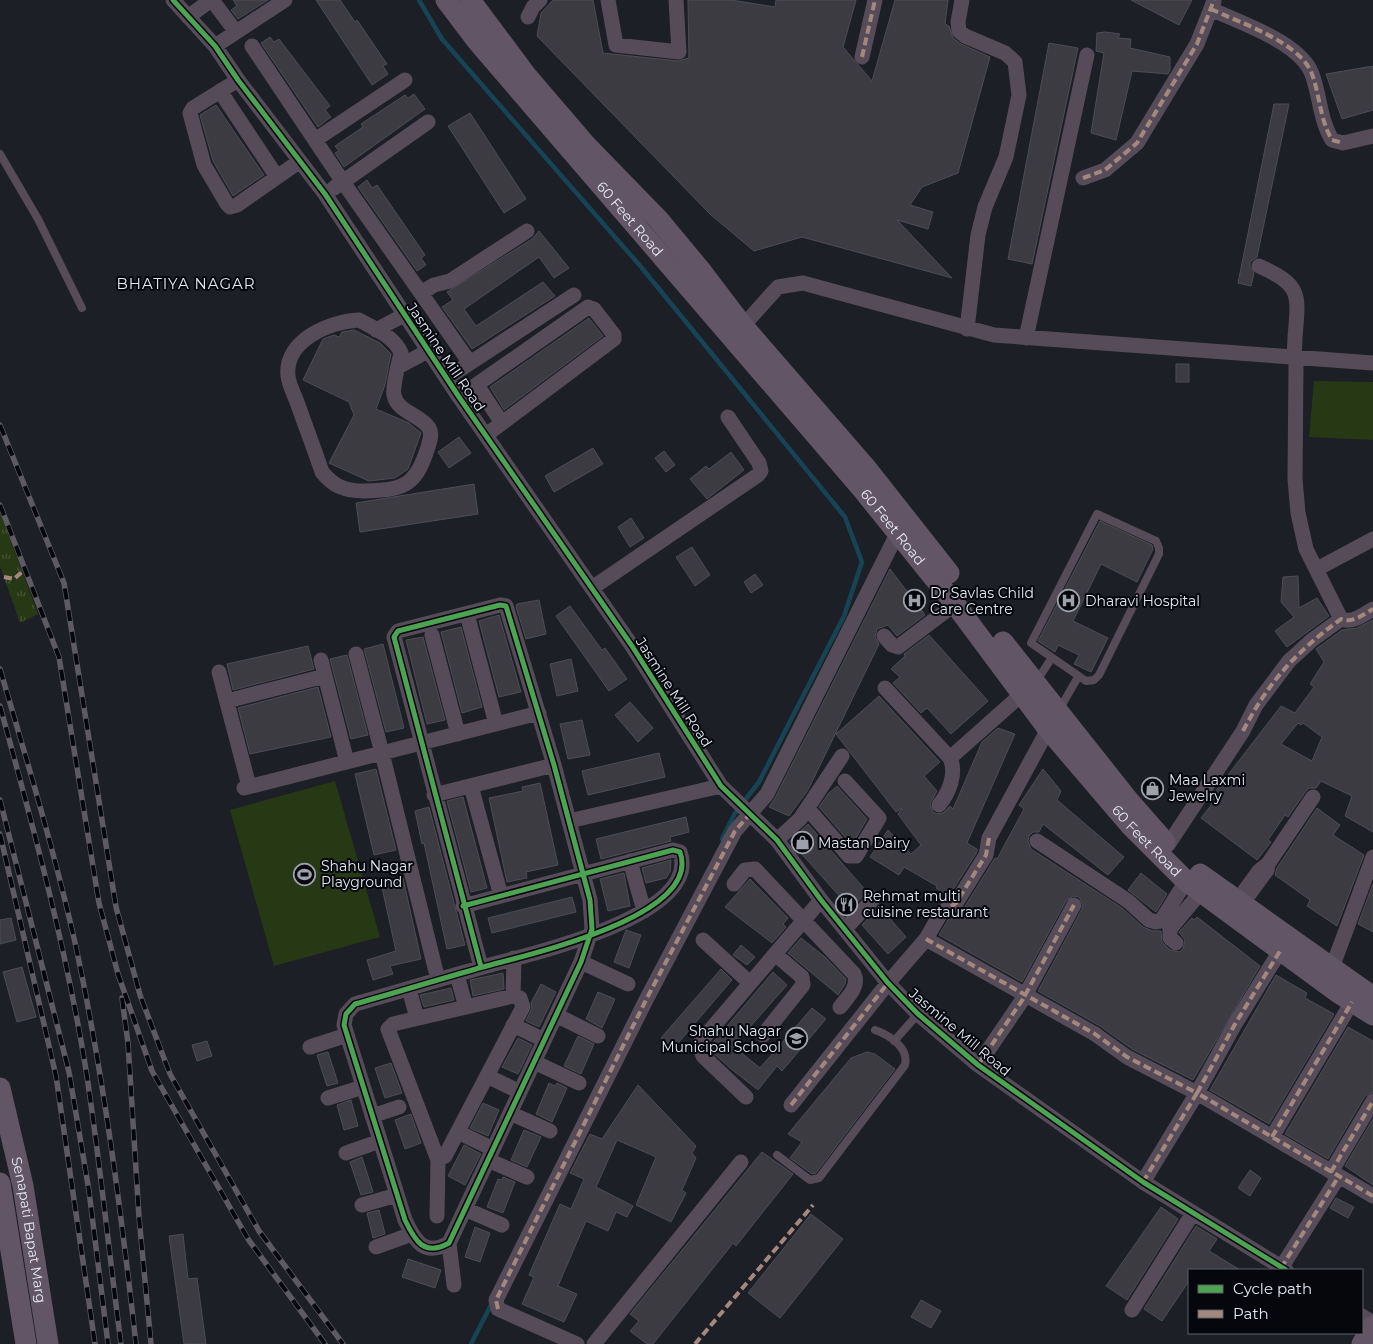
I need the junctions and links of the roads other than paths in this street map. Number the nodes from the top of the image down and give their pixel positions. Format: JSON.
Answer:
{"nodes":[{"id":1,"x":173,"y":0,"type":"edge"},
{"id":2,"x":212,"y":0,"type":"edge"},
{"id":3,"x":285,"y":0,"type":"edge"},
{"id":4,"x":446,"y":0,"type":"edge"},
{"id":5,"x":470,"y":0,"type":"edge"},
{"id":6,"x":540,"y":0,"type":"edge"},
{"id":7,"x":608,"y":0,"type":"edge"},
{"id":8,"x":676,"y":0,"type":"edge"},
{"id":9,"x":875,"y":0,"type":"edge"},
{"id":10,"x":962,"y":0,"type":"edge"},
{"id":11,"x":1213,"y":5,"type":"edge"},
{"id":12,"x":188,"y":17,"type":"junction"},
{"id":13,"x":528,"y":17,"type":"dead end"},
{"id":14,"x":236,"y":32,"type":"junction"},
{"id":15,"x":215,"y":46,"type":"junction"},
{"id":16,"x":252,"y":46,"type":"dead end"},
{"id":17,"x":1087,"y":55,"type":"dead end"},
{"id":18,"x":862,"y":57,"type":"dead end"},
{"id":19,"x":238,"y":80,"type":"junction"},
{"id":20,"x":405,"y":80,"type":"dead end"},
{"id":21,"x":220,"y":91,"type":"junction"},
{"id":22,"x":428,"y":122,"type":"dead end"},
{"id":23,"x":1373,"y":136,"type":"edge"},
{"id":24,"x":315,"y":140,"type":"junction"},
{"id":25,"x":0,"y":154,"type":"edge"},
{"id":26,"x":300,"y":161,"type":"junction"},
{"id":27,"x":277,"y":177,"type":"junction"},
{"id":28,"x":1083,"y":178,"type":"dead end"},
{"id":29,"x":343,"y":182,"type":"junction"},
{"id":30,"x":325,"y":194,"type":"junction"},
{"id":31,"x":527,"y":231,"type":"dead end"},
{"id":32,"x":1259,"y":266,"type":"dead end"},
{"id":33,"x":421,"y":293,"type":"junction"},
{"id":34,"x":574,"y":295,"type":"dead end"},
{"id":35,"x":82,"y":308,"type":"dead end"},
{"id":36,"x":404,"y":315,"type":"junction"},
{"id":37,"x":743,"y":326,"type":"junction"},
{"id":38,"x":967,"y":329,"type":"junction"},
{"id":39,"x":376,"y":330,"type":"junction"},
{"id":40,"x":1026,"y":338,"type":"junction"},
{"id":41,"x":428,"y":351,"type":"junction"},
{"id":42,"x":1294,"y":357,"type":"junction"},
{"id":43,"x":470,"y":363,"type":"junction"},
{"id":44,"x":1373,"y":363,"type":"edge"},
{"id":45,"x":398,"y":367,"type":"junction"},
{"id":46,"x":447,"y":378,"type":"junction"},
{"id":47,"x":477,"y":385,"type":"junction"},
{"id":48,"x":459,"y":397,"type":"junction"},
{"id":49,"x":728,"y":417,"type":"dead end"},
{"id":50,"x":502,"y":423,"type":"junction"},
{"id":51,"x":486,"y":435,"type":"junction"},
{"id":52,"x":898,"y":532,"type":"junction"},
{"id":53,"x":1373,"y":539,"type":"edge"},
{"id":54,"x":1316,"y":569,"type":"junction"},
{"id":55,"x":592,"y":588,"type":"junction"},
{"id":56,"x":955,"y":604,"type":"junction"},
{"id":57,"x":1373,"y":609,"type":"edge"},
{"id":58,"x":467,"y":614,"type":"junction"},
{"id":59,"x":1341,"y":619,"type":"junction"},
{"id":60,"x":432,"y":635,"type":"dead end"},
{"id":61,"x":884,"y":636,"type":"dead end"},
{"id":62,"x":356,"y":654,"type":"dead end"},
{"id":63,"x":1051,"y":658,"type":"junction"},
{"id":64,"x":321,"y":660,"type":"dead end"},
{"id":65,"x":219,"y":672,"type":"dead end"},
{"id":66,"x":325,"y":676,"type":"junction"},
{"id":67,"x":1078,"y":676,"type":"junction"},
{"id":68,"x":885,"y":688,"type":"dead end"},
{"id":69,"x":1029,"y":688,"type":"junction"},
{"id":70,"x":227,"y":700,"type":"junction"},
{"id":71,"x":539,"y":713,"type":"junction"},
{"id":72,"x":1053,"y":721,"type":"junction"},
{"id":73,"x":496,"y":724,"type":"junction"},
{"id":74,"x":458,"y":734,"type":"junction"},
{"id":75,"x":421,"y":743,"type":"junction"},
{"id":76,"x":382,"y":753,"type":"junction"},
{"id":77,"x":842,"y":756,"type":"dead end"},
{"id":78,"x":950,"y":758,"type":"junction"},
{"id":79,"x":347,"y":762,"type":"junction"},
{"id":80,"x":554,"y":766,"type":"junction"},
{"id":81,"x":845,"y":781,"type":"dead end"},
{"id":82,"x":471,"y":786,"type":"junction"},
{"id":83,"x":721,"y":786,"type":"junction"},
{"id":84,"x":434,"y":795,"type":"junction"},
{"id":85,"x":1312,"y":796,"type":"dead end"},
{"id":86,"x":939,"y":805,"type":"dead end"},
{"id":87,"x":808,"y":808,"type":"junction"},
{"id":88,"x":749,"y":815,"type":"junction"},
{"id":89,"x":569,"y":821,"type":"junction"},
{"id":90,"x":777,"y":840,"type":"junction"},
{"id":91,"x":1037,"y":841,"type":"dead end"},
{"id":92,"x":1168,"y":845,"type":"junction"},
{"id":93,"x":1373,"y":857,"type":"edge"},
{"id":94,"x":630,"y":861,"type":"junction"},
{"id":95,"x":582,"y":875,"type":"junction"},
{"id":96,"x":734,"y":884,"type":"dead end"},
{"id":97,"x":1193,"y":887,"type":"junction"},
{"id":98,"x":501,"y":896,"type":"junction"},
{"id":99,"x":874,"y":898,"type":"dead end"},
{"id":100,"x":821,"y":900,"type":"junction"},
{"id":101,"x":1240,"y":902,"type":"junction"},
{"id":102,"x":1074,"y":905,"type":"dead end"},
{"id":103,"x":463,"y":906,"type":"junction"},
{"id":104,"x":644,"y":910,"type":"junction"},
{"id":105,"x":803,"y":921,"type":"junction"},
{"id":106,"x":845,"y":929,"type":"junction"},
{"id":107,"x":588,"y":938,"type":"junction"},
{"id":108,"x":926,"y":939,"type":"junction"},
{"id":109,"x":703,"y":940,"type":"dead end"},
{"id":110,"x":1176,"y":943,"type":"dead end"},
{"id":111,"x":1292,"y":953,"type":"junction"},
{"id":112,"x":775,"y":954,"type":"junction"},
{"id":113,"x":514,"y":958,"type":"junction"},
{"id":114,"x":581,"y":962,"type":"junction"},
{"id":115,"x":481,"y":967,"type":"junction"},
{"id":116,"x":1332,"y":968,"type":"junction"},
{"id":117,"x":457,"y":975,"type":"junction"},
{"id":118,"x":438,"y":980,"type":"junction"},
{"id":119,"x":888,"y":982,"type":"junction"},
{"id":120,"x":750,"y":983,"type":"junction"},
{"id":121,"x":628,"y":984,"type":"dead end"},
{"id":122,"x":409,"y":989,"type":"junction"},
{"id":123,"x":1025,"y":994,"type":"junction"},
{"id":124,"x":513,"y":996,"type":"junction"},
{"id":125,"x":1373,"y":997,"type":"edge"},
{"id":126,"x":1352,"y":1002,"type":"junction"},
{"id":127,"x":466,"y":1007,"type":"junction"},
{"id":128,"x":840,"y":1007,"type":"dead end"},
{"id":129,"x":918,"y":1014,"type":"junction"},
{"id":130,"x":556,"y":1015,"type":"junction"},
{"id":131,"x":1373,"y":1015,"type":"edge"},
{"id":132,"x":417,"y":1018,"type":"junction"},
{"id":133,"x":514,"y":1025,"type":"junction"},
{"id":134,"x":874,"y":1030,"type":"dead end"},
{"id":135,"x":347,"y":1035,"type":"junction"},
{"id":136,"x":763,"y":1035,"type":"dead end"},
{"id":137,"x":598,"y":1036,"type":"dead end"},
{"id":138,"x":544,"y":1040,"type":"junction"},
{"id":139,"x":894,"y":1041,"type":"junction"},
{"id":140,"x":310,"y":1047,"type":"dead end"},
{"id":141,"x":534,"y":1062,"type":"junction"},
{"id":142,"x":978,"y":1065,"type":"junction"},
{"id":143,"x":487,"y":1076,"type":"junction"},
{"id":144,"x":578,"y":1084,"type":"dead end"},
{"id":145,"x":363,"y":1087,"type":"junction"},
{"id":146,"x":0,"y":1088,"type":"edge"},
{"id":147,"x":520,"y":1092,"type":"junction"},
{"id":148,"x":1197,"y":1093,"type":"junction"},
{"id":149,"x":746,"y":1097,"type":"dead end"},
{"id":150,"x":328,"y":1098,"type":"dead end"},
{"id":151,"x":1373,"y":1101,"type":"edge"},
{"id":152,"x":791,"y":1105,"type":"dead end"},
{"id":153,"x":399,"y":1107,"type":"dead end"},
{"id":154,"x":510,"y":1113,"type":"junction"},
{"id":155,"x":372,"y":1116,"type":"junction"},
{"id":156,"x":550,"y":1131,"type":"dead end"},
{"id":157,"x":458,"y":1132,"type":"junction"},
{"id":158,"x":1272,"y":1137,"type":"junction"},
{"id":159,"x":380,"y":1141,"type":"junction"},
{"id":160,"x":346,"y":1153,"type":"dead end"},
{"id":161,"x":490,"y":1154,"type":"junction"},
{"id":162,"x":777,"y":1155,"type":"dead end"},
{"id":163,"x":438,"y":1160,"type":"junction"},
{"id":164,"x":741,"y":1162,"type":"dead end"},
{"id":165,"x":1335,"y":1174,"type":"junction"},
{"id":166,"x":527,"y":1177,"type":"dead end"},
{"id":167,"x":1143,"y":1182,"type":"junction"},
{"id":168,"x":0,"y":1183,"type":"edge"},
{"id":169,"x":397,"y":1195,"type":"junction"},
{"id":170,"x":1373,"y":1196,"type":"edge"},
{"id":171,"x":362,"y":1205,"type":"dead end"},
{"id":172,"x":465,"y":1209,"type":"junction"},
{"id":173,"x":1193,"y":1213,"type":"junction"},
{"id":174,"x":437,"y":1216,"type":"dead end"},
{"id":175,"x":502,"y":1225,"type":"dead end"},
{"id":176,"x":412,"y":1234,"type":"junction"},
{"id":177,"x":449,"y":1242,"type":"junction"},
{"id":178,"x":376,"y":1247,"type":"dead end"},
{"id":179,"x":1283,"y":1269,"type":"edge"},
{"id":180,"x":454,"y":1286,"type":"dead end"},
{"id":181,"x":39,"y":1287,"type":"junction"},
{"id":182,"x":17,"y":1290,"type":"junction"},
{"id":183,"x":1132,"y":1310,"type":"dead end"},
{"id":184,"x":1363,"y":1317,"type":"edge"},
{"id":185,"x":1373,"y":1325,"type":"edge"},
{"id":186,"x":26,"y":1344,"type":"edge"},
{"id":187,"x":48,"y":1344,"type":"edge"},
{"id":188,"x":577,"y":1344,"type":"edge"},
{"id":189,"x":594,"y":1344,"type":"edge"},
{"id":190,"x":1362,"y":1344,"type":"edge"}],
"edges":[{"from":1,"to":12,"type":"street","name":"Jasmine Mill Road"},
{"from":2,"to":12,"type":"street"},
{"from":2,"to":14,"type":"street"},
{"from":3,"to":14,"type":"street"},
{"from":4,"to":52,"type":"main road","name":"60 Feet Road"},
{"from":5,"to":37,"type":"main road","name":"60 Feet Road"},
{"from":6,"to":13,"type":"street"},
{"from":7,"to":8,"type":"street"},
{"from":9,"to":18,"type":"street"},
{"from":10,"to":38,"type":"street"},
{"from":11,"to":23,"type":"street"},
{"from":11,"to":28,"type":"street"},
{"from":12,"to":15,"type":"street","name":"Jasmine Mill Road"},
{"from":14,"to":15,"type":"street"},
{"from":15,"to":19,"type":"street","name":"Jasmine Mill Road"},
{"from":16,"to":24,"type":"street"},
{"from":17,"to":40,"type":"street"},
{"from":19,"to":21,"type":"street"},
{"from":19,"to":26,"type":"street","name":"Jasmine Mill Road"},
{"from":20,"to":24,"type":"street"},
{"from":21,"to":27,"type":"street"},
{"from":21,"to":27,"type":"street"},
{"from":22,"to":29,"type":"street"},
{"from":24,"to":29,"type":"street"},
{"from":25,"to":35,"type":"lane"},
{"from":26,"to":27,"type":"street"},
{"from":26,"to":30,"type":"street","name":"Jasmine Mill Road"},
{"from":29,"to":30,"type":"street"},
{"from":29,"to":33,"type":"street"},
{"from":30,"to":36,"type":"street","name":"Jasmine Mill Road"},
{"from":31,"to":33,"type":"street"},
{"from":32,"to":42,"type":"street"},
{"from":33,"to":43,"type":"street"},
{"from":34,"to":43,"type":"street"},
{"from":36,"to":39,"type":"street"},
{"from":36,"to":41,"type":"street","name":"Jasmine Mill Road"},
{"from":37,"to":38,"type":"street"},
{"from":37,"to":69,"type":"main road","name":"60 Feet Road"},
{"from":38,"to":40,"type":"street"},
{"from":39,"to":45,"type":"street"},
{"from":39,"to":45,"type":"street"},
{"from":40,"to":42,"type":"street"},
{"from":41,"to":45,"type":"street"},
{"from":41,"to":46,"type":"street","name":"Jasmine Mill Road"},
{"from":42,"to":44,"type":"street"},
{"from":42,"to":54,"type":"street"},
{"from":43,"to":46,"type":"street"},
{"from":46,"to":48,"type":"street","name":"Jasmine Mill Road"},
{"from":47,"to":48,"type":"street"},
{"from":47,"to":50,"type":"street"},
{"from":47,"to":50,"type":"street"},
{"from":48,"to":51,"type":"street","name":"Jasmine Mill Road"},
{"from":49,"to":55,"type":"street"},
{"from":50,"to":51,"type":"street"},
{"from":51,"to":55,"type":"street","name":"Jasmine Mill Road"},
{"from":52,"to":56,"type":"main road","name":"60 Feet Road"},
{"from":52,"to":88,"type":"street"},
{"from":53,"to":54,"type":"street"},
{"from":54,"to":59,"type":"street"},
{"from":55,"to":83,"type":"street","name":"Jasmine Mill Road"},
{"from":56,"to":61,"type":"street"},
{"from":56,"to":69,"type":"main road","name":"60 Feet Road"},
{"from":57,"to":59,"type":"street"},
{"from":58,"to":71,"type":"street"},
{"from":58,"to":73,"type":"street"},
{"from":58,"to":75,"type":"street"},
{"from":59,"to":92,"type":"street"},
{"from":60,"to":74,"type":"street"},
{"from":62,"to":76,"type":"street"},
{"from":63,"to":67,"type":"lane"},
{"from":63,"to":67,"type":"lane"},
{"from":63,"to":69,"type":"lane"},
{"from":64,"to":66,"type":"street"},
{"from":65,"to":70,"type":"street"},
{"from":66,"to":70,"type":"street"},
{"from":66,"to":79,"type":"street"},
{"from":67,"to":72,"type":"lane"},
{"from":68,"to":78,"type":"street"},
{"from":69,"to":72,"type":"main road","name":"60 Feet Road"},
{"from":69,"to":78,"type":"street"},
{"from":70,"to":79,"type":"street"},
{"from":71,"to":73,"type":"street"},
{"from":71,"to":80,"type":"street"},
{"from":72,"to":92,"type":"main road","name":"60 Feet Road"},
{"from":72,"to":97,"type":"main road","name":"60 Feet Road"},
{"from":72,"to":108,"type":"street"},
{"from":73,"to":74,"type":"street"},
{"from":74,"to":75,"type":"street"},
{"from":75,"to":76,"type":"street"},
{"from":75,"to":84,"type":"street"},
{"from":76,"to":79,"type":"street"},
{"from":76,"to":118,"type":"street"},
{"from":77,"to":87,"type":"street"},
{"from":78,"to":86,"type":"street"},
{"from":80,"to":82,"type":"street"},
{"from":80,"to":89,"type":"street"},
{"from":81,"to":87,"type":"street"},
{"from":82,"to":84,"type":"street"},
{"from":82,"to":98,"type":"street"},
{"from":83,"to":88,"type":"street","name":"Jasmine Mill Road"},
{"from":83,"to":89,"type":"street"},
{"from":84,"to":103,"type":"street"},
{"from":85,"to":101,"type":"street"},
{"from":87,"to":90,"type":"street"},
{"from":88,"to":90,"type":"street","name":"Jasmine Mill Road"},
{"from":88,"to":188,"type":"street"},
{"from":89,"to":95,"type":"street"},
{"from":90,"to":100,"type":"street","name":"Jasmine Mill Road"},
{"from":91,"to":97,"type":"street"},
{"from":92,"to":101,"type":"main road","name":"60 Feet Road"},
{"from":93,"to":116,"type":"street"},
{"from":94,"to":95,"type":"street"},
{"from":94,"to":104,"type":"street"},
{"from":94,"to":104,"type":"street"},
{"from":95,"to":98,"type":"street"},
{"from":95,"to":107,"type":"street"},
{"from":96,"to":105,"type":"street"},
{"from":97,"to":110,"type":"street"},
{"from":97,"to":111,"type":"main road","name":"60 Feet Road"},
{"from":98,"to":103,"type":"street"},
{"from":99,"to":106,"type":"street"},
{"from":100,"to":105,"type":"street"},
{"from":100,"to":106,"type":"street","name":"Jasmine Mill Road"},
{"from":101,"to":111,"type":"main road","name":"60 Feet Road"},
{"from":102,"to":123,"type":"street"},
{"from":103,"to":115,"type":"street"},
{"from":104,"to":107,"type":"street"},
{"from":105,"to":112,"type":"street"},
{"from":105,"to":128,"type":"street"},
{"from":106,"to":119,"type":"street","name":"Jasmine Mill Road"},
{"from":107,"to":113,"type":"street"},
{"from":107,"to":114,"type":"street"},
{"from":108,"to":119,"type":"street"},
{"from":108,"to":123,"type":"street"},
{"from":109,"to":120,"type":"street"},
{"from":111,"to":116,"type":"main road","name":"60 Feet Road"},
{"from":111,"to":126,"type":"main road","name":"60 Feet Road"},
{"from":111,"to":148,"type":"street"},
{"from":112,"to":120,"type":"street"},
{"from":112,"to":136,"type":"street"},
{"from":113,"to":115,"type":"street"},
{"from":113,"to":124,"type":"street"},
{"from":114,"to":121,"type":"street"},
{"from":114,"to":130,"type":"street"},
{"from":115,"to":117,"type":"street"},
{"from":116,"to":125,"type":"main road","name":"60 Feet Road"},
{"from":117,"to":118,"type":"street"},
{"from":117,"to":127,"type":"street"},
{"from":118,"to":122,"type":"street"},
{"from":119,"to":129,"type":"street","name":"Jasmine Mill Road"},
{"from":119,"to":152,"type":"street"},
{"from":120,"to":149,"type":"street"},
{"from":122,"to":132,"type":"street"},
{"from":122,"to":135,"type":"street"},
{"from":123,"to":142,"type":"street"},
{"from":123,"to":148,"type":"street"},
{"from":124,"to":127,"type":"street"},
{"from":124,"to":133,"type":"street"},
{"from":126,"to":131,"type":"main road","name":"60 Feet Road"},
{"from":126,"to":158,"type":"street"},
{"from":127,"to":132,"type":"street"},
{"from":129,"to":139,"type":"lane"},
{"from":129,"to":142,"type":"street","name":"Jasmine Mill Road"},
{"from":130,"to":137,"type":"street"},
{"from":130,"to":138,"type":"street"},
{"from":132,"to":163,"type":"street"},
{"from":133,"to":138,"type":"street"},
{"from":133,"to":143,"type":"street"},
{"from":134,"to":139,"type":"lane"},
{"from":135,"to":140,"type":"street"},
{"from":135,"to":145,"type":"street"},
{"from":138,"to":141,"type":"street"},
{"from":139,"to":162,"type":"lane"},
{"from":141,"to":144,"type":"street"},
{"from":141,"to":147,"type":"street"},
{"from":142,"to":167,"type":"street","name":"Jasmine Mill Road"},
{"from":143,"to":147,"type":"street"},
{"from":143,"to":157,"type":"street"},
{"from":145,"to":150,"type":"street"},
{"from":145,"to":155,"type":"street"},
{"from":146,"to":181,"type":"main road","name":"Senapati Bapat Marg"},
{"from":147,"to":154,"type":"street"},
{"from":148,"to":158,"type":"street"},
{"from":148,"to":167,"type":"street"},
{"from":151,"to":165,"type":"street"},
{"from":153,"to":155,"type":"street"},
{"from":154,"to":156,"type":"street"},
{"from":154,"to":161,"type":"street"},
{"from":155,"to":159,"type":"street"},
{"from":157,"to":161,"type":"street"},
{"from":157,"to":163,"type":"street"},
{"from":158,"to":165,"type":"street"},
{"from":159,"to":160,"type":"street"},
{"from":159,"to":169,"type":"street"},
{"from":161,"to":166,"type":"street"},
{"from":161,"to":172,"type":"street"},
{"from":163,"to":174,"type":"street"},
{"from":164,"to":189,"type":"street"},
{"from":165,"to":170,"type":"street"},
{"from":165,"to":179,"type":"street"},
{"from":167,"to":173,"type":"street","name":"Jasmine Mill Road"},
{"from":168,"to":182,"type":"main road","name":"Senapati Bapat Marg"},
{"from":169,"to":171,"type":"street"},
{"from":169,"to":176,"type":"street"},
{"from":172,"to":175,"type":"street"},
{"from":172,"to":177,"type":"street"},
{"from":173,"to":179,"type":"street","name":"Jasmine Mill Road"},
{"from":173,"to":183,"type":"street"},
{"from":176,"to":177,"type":"street"},
{"from":176,"to":178,"type":"street"},
{"from":177,"to":180,"type":"street"},
{"from":181,"to":182,"type":"main road"},
{"from":181,"to":187,"type":"main road","name":"Senapati Bapat Marg"},
{"from":182,"to":186,"type":"main road","name":"Senapati Bapat Marg"},
{"from":184,"to":185,"type":"street"},
{"from":185,"to":190,"type":"main road"}]}
